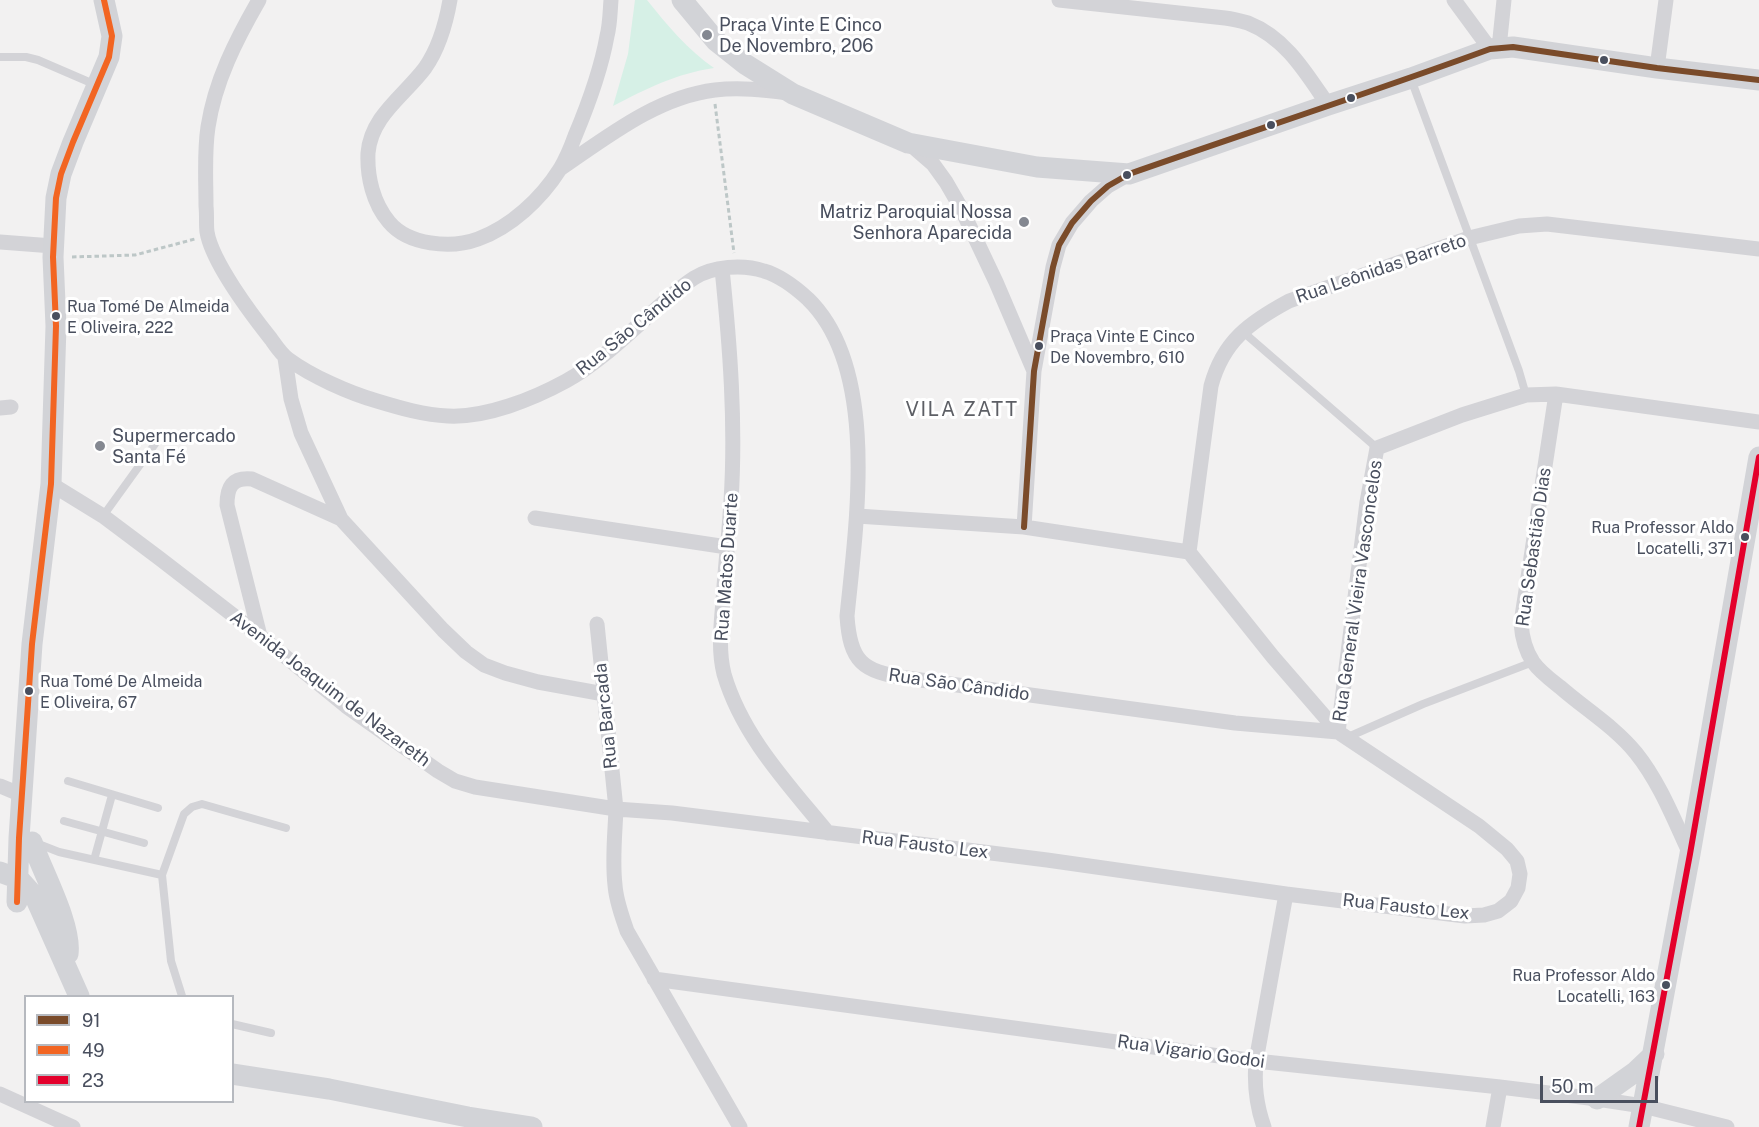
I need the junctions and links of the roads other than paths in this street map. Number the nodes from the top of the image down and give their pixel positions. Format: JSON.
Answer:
{"nodes":[{"id":1,"x":104,"y":0,"type":"edge"},
{"id":2,"x":260,"y":0,"type":"edge"},
{"id":3,"x":450,"y":0,"type":"edge"},
{"id":4,"x":611,"y":0,"type":"edge"},
{"id":5,"x":682,"y":0,"type":"edge"},
{"id":6,"x":1059,"y":0,"type":"edge"},
{"id":7,"x":1454,"y":0,"type":"edge"},
{"id":8,"x":1504,"y":0,"type":"edge"},
{"id":9,"x":1666,"y":0,"type":"edge"},
{"id":10,"x":1494,"y":49,"type":"junction"},
{"id":11,"x":0,"y":57,"type":"edge"},
{"id":12,"x":1657,"y":68,"type":"junction"},
{"id":13,"x":1411,"y":78,"type":"junction"},
{"id":14,"x":1759,"y":80,"type":"edge"},
{"id":15,"x":97,"y":86,"type":"junction"},
{"id":16,"x":793,"y":94,"type":"junction"},
{"id":17,"x":1328,"y":105,"type":"junction"},
{"id":18,"x":908,"y":143,"type":"junction"},
{"id":19,"x":560,"y":169,"type":"junction"},
{"id":20,"x":1129,"y":174,"type":"junction"},
{"id":21,"x":1469,"y":238,"type":"junction"},
{"id":22,"x":0,"y":242,"type":"edge"},
{"id":23,"x":1759,"y":249,"type":"edge"},
{"id":24,"x":53,"y":251,"type":"junction"},
{"id":25,"x":729,"y":268,"type":"junction"},
{"id":26,"x":1242,"y":331,"type":"junction"},
{"id":27,"x":285,"y":358,"type":"junction"},
{"id":28,"x":1034,"y":372,"type":"junction"},
{"id":29,"x":1556,"y":394,"type":"junction"},
{"id":30,"x":1526,"y":395,"type":"junction"},
{"id":31,"x":1759,"y":422,"type":"edge"},
{"id":32,"x":155,"y":444,"type":"dead end"},
{"id":33,"x":1377,"y":448,"type":"junction"},
{"id":34,"x":1759,"y":457,"type":"edge"},
{"id":35,"x":51,"y":484,"type":"junction"},
{"id":36,"x":103,"y":516,"type":"junction"},
{"id":37,"x":857,"y":516,"type":"junction"},
{"id":38,"x":535,"y":518,"type":"dead end"},
{"id":39,"x":341,"y":519,"type":"junction"},
{"id":40,"x":1024,"y":527,"type":"junction"},
{"id":41,"x":727,"y":547,"type":"junction"},
{"id":42,"x":1189,"y":552,"type":"junction"},
{"id":43,"x":597,"y":624,"type":"dead end"},
{"id":44,"x":260,"y":636,"type":"junction"},
{"id":45,"x":1533,"y":662,"type":"junction"},
{"id":46,"x":604,"y":694,"type":"junction"},
{"id":47,"x":1343,"y":735,"type":"junction"},
{"id":48,"x":68,"y":782,"type":"dead end"},
{"id":49,"x":0,"y":786,"type":"edge"},
{"id":50,"x":22,"y":795,"type":"junction"},
{"id":51,"x":112,"y":795,"type":"junction"},
{"id":52,"x":158,"y":808,"type":"dead end"},
{"id":53,"x":616,"y":809,"type":"junction"},
{"id":54,"x":64,"y":821,"type":"dead end"},
{"id":55,"x":286,"y":828,"type":"dead end"},
{"id":56,"x":102,"y":831,"type":"junction"},
{"id":57,"x":828,"y":833,"type":"junction"},
{"id":58,"x":32,"y":842,"type":"junction"},
{"id":59,"x":144,"y":843,"type":"dead end"},
{"id":60,"x":1690,"y":854,"type":"junction"},
{"id":61,"x":94,"y":860,"type":"junction"},
{"id":62,"x":162,"y":875,"type":"junction"},
{"id":63,"x":9,"y":876,"type":"edge"},
{"id":64,"x":1286,"y":894,"type":"junction"},
{"id":65,"x":18,"y":896,"type":"edge"},
{"id":66,"x":68,"y":972,"type":"junction"},
{"id":67,"x":654,"y":980,"type":"junction"},
{"id":68,"x":79,"y":995,"type":"edge"},
{"id":69,"x":182,"y":995,"type":"edge"},
{"id":70,"x":234,"y":1024,"type":"edge"},
{"id":71,"x":271,"y":1033,"type":"dead end"},
{"id":72,"x":1654,"y":1054,"type":"junction"},
{"id":73,"x":1256,"y":1061,"type":"junction"},
{"id":74,"x":234,"y":1074,"type":"edge"},
{"id":75,"x":1500,"y":1087,"type":"junction"},
{"id":76,"x":0,"y":1094,"type":"edge"},
{"id":77,"x":1596,"y":1099,"type":"junction"},
{"id":78,"x":1641,"y":1117,"type":"edge"},
{"id":79,"x":467,"y":1122,"type":"edge"},
{"id":80,"x":73,"y":1127,"type":"edge"},
{"id":81,"x":532,"y":1127,"type":"edge"},
{"id":82,"x":740,"y":1127,"type":"edge"},
{"id":83,"x":1264,"y":1127,"type":"edge"},
{"id":84,"x":1493,"y":1127,"type":"edge"},
{"id":85,"x":1727,"y":1127,"type":"edge"}],
"edges":[{"from":1,"to":15,"type":"street"},
{"from":2,"to":27,"type":"street","name":"Rua São Cândido"},
{"from":3,"to":19,"type":"street"},
{"from":4,"to":19,"type":"street"},
{"from":5,"to":16,"type":"street"},
{"from":6,"to":17,"type":"street"},
{"from":7,"to":10,"type":"street"},
{"from":8,"to":10,"type":"street"},
{"from":9,"to":12,"type":"street"},
{"from":10,"to":12,"type":"street"},
{"from":10,"to":13,"type":"street"},
{"from":11,"to":15,"type":"lane"},
{"from":12,"to":14,"type":"street"},
{"from":13,"to":17,"type":"street"},
{"from":13,"to":21,"type":"lane"},
{"from":15,"to":24,"type":"street"},
{"from":16,"to":18,"type":"street"},
{"from":16,"to":19,"type":"street"},
{"from":17,"to":20,"type":"street"},
{"from":18,"to":20,"type":"street"},
{"from":18,"to":28,"type":"street"},
{"from":20,"to":28,"type":"street"},
{"from":21,"to":23,"type":"street","name":"Rua Leônidas Barreto"},
{"from":21,"to":26,"type":"street","name":"Rua Leônidas Barreto"},
{"from":21,"to":30,"type":"lane"},
{"from":22,"to":24,"type":"street"},
{"from":24,"to":35,"type":"street"},
{"from":25,"to":27,"type":"street","name":"Rua São Cândido"},
{"from":25,"to":37,"type":"street","name":"Rua São Cândido"},
{"from":25,"to":41,"type":"street","name":"Rua Matos Duarte"},
{"from":26,"to":33,"type":"lane"},
{"from":26,"to":42,"type":"street","name":"Rua Leônidas Barreto"},
{"from":27,"to":39,"type":"street"},
{"from":28,"to":40,"type":"street"},
{"from":29,"to":30,"type":"street","name":"Rua General Vieira Vasconcelos"},
{"from":29,"to":31,"type":"street","name":"Rua General Vieira Vasconcelos"},
{"from":29,"to":45,"type":"street","name":"Rua Sebastião Dias"},
{"from":30,"to":33,"type":"street","name":"Rua General Vieira Vasconcelos"},
{"from":32,"to":36,"type":"lane"},
{"from":33,"to":47,"type":"street","name":"Rua General Vieira Vasconcelos"},
{"from":34,"to":60,"type":"street"},
{"from":35,"to":36,"type":"street","name":"Avenida Joaquim de Nazareth"},
{"from":35,"to":50,"type":"street"},
{"from":36,"to":44,"type":"street","name":"Avenida Joaquim de Nazareth"},
{"from":37,"to":40,"type":"street"},
{"from":37,"to":47,"type":"street","name":"Rua São Cândido"},
{"from":38,"to":41,"type":"street"},
{"from":39,"to":44,"type":"street"},
{"from":39,"to":46,"type":"street"},
{"from":40,"to":42,"type":"street"},
{"from":41,"to":57,"type":"street","name":"Rua Matos Duarte"},
{"from":42,"to":47,"type":"street","name":"Rua Fausto Lex"},
{"from":43,"to":46,"type":"street","name":"Rua Barcada"},
{"from":44,"to":53,"type":"street","name":"Avenida Joaquim de Nazareth"},
{"from":45,"to":47,"type":"lane"},
{"from":45,"to":60,"type":"street","name":"Rua Sebastião Dias"},
{"from":46,"to":53,"type":"street","name":"Rua Barcada"},
{"from":47,"to":64,"type":"street","name":"Rua Fausto Lex"},
{"from":48,"to":51,"type":"lane"},
{"from":49,"to":50,"type":"street"},
{"from":50,"to":58,"type":"street"},
{"from":50,"to":63,"type":"street"},
{"from":51,"to":52,"type":"lane"},
{"from":51,"to":56,"type":"lane"},
{"from":53,"to":57,"type":"street","name":"Rua Fausto Lex"},
{"from":53,"to":67,"type":"street"},
{"from":54,"to":56,"type":"lane"},
{"from":55,"to":62,"type":"lane"},
{"from":56,"to":59,"type":"lane"},
{"from":56,"to":61,"type":"lane"},
{"from":57,"to":64,"type":"street","name":"Rua Fausto Lex"},
{"from":58,"to":61,"type":"lane"},
{"from":58,"to":65,"type":"street"},
{"from":58,"to":66,"type":"street"},
{"from":60,"to":72,"type":"street"},
{"from":61,"to":62,"type":"lane"},
{"from":62,"to":69,"type":"lane"},
{"from":63,"to":65,"type":"street"},
{"from":64,"to":73,"type":"street"},
{"from":65,"to":66,"type":"street"},
{"from":65,"to":66,"type":"street"},
{"from":66,"to":68,"type":"street"},
{"from":67,"to":73,"type":"street","name":"Rua Vigario Godoi"},
{"from":67,"to":82,"type":"street"},
{"from":70,"to":71,"type":"lane"},
{"from":72,"to":77,"type":"street"},
{"from":72,"to":78,"type":"street"},
{"from":73,"to":75,"type":"street","name":"Rua Vigario Godoi"},
{"from":73,"to":83,"type":"street"},
{"from":74,"to":79,"type":"street"},
{"from":75,"to":77,"type":"street","name":"Rua Vigario Godoi"},
{"from":75,"to":84,"type":"street"},
{"from":76,"to":80,"type":"street"},
{"from":77,"to":78,"type":"street","name":"Rua Vigario Godoi"},
{"from":78,"to":85,"type":"street","name":"Rua Vigario Godoi"},
{"from":79,"to":81,"type":"street"}]}
